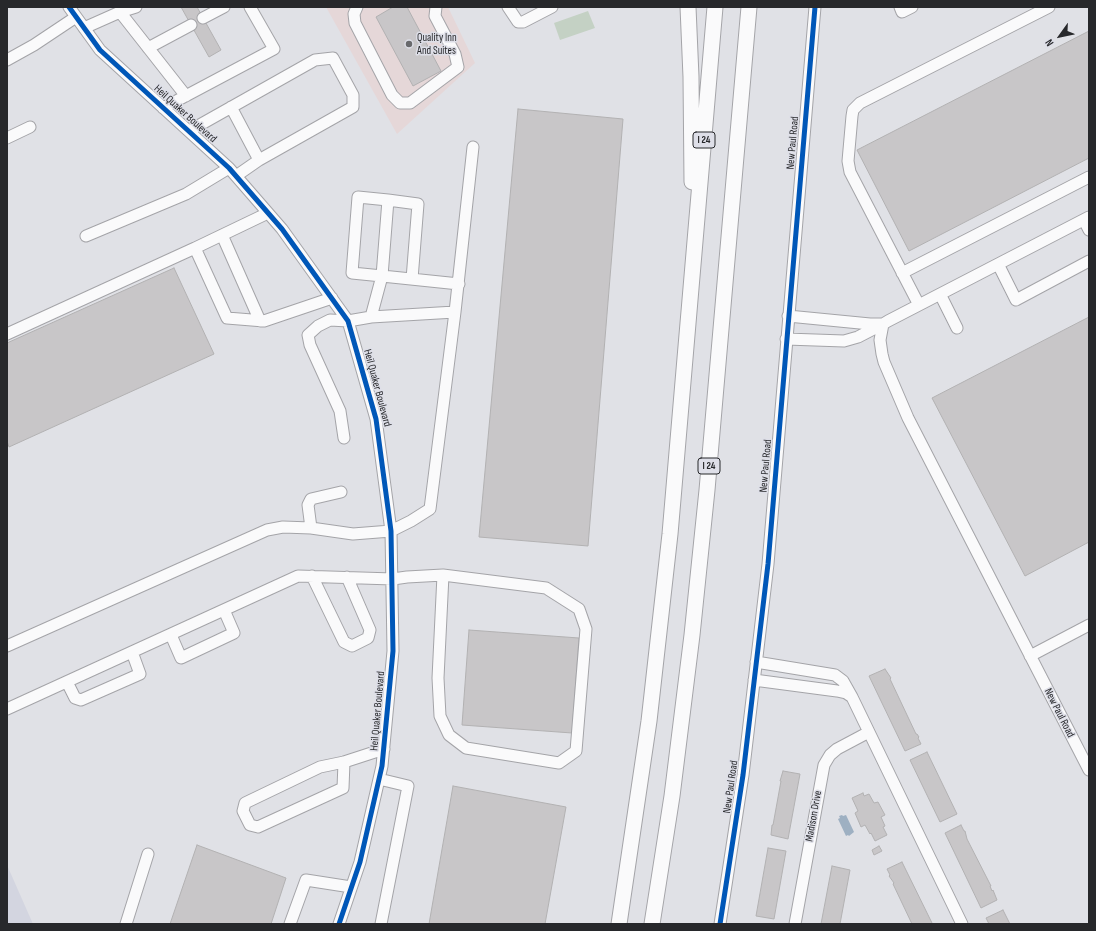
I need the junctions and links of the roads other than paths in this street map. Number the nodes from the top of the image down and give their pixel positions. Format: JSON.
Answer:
{"nodes":[{"id":1,"x":69,"y":7,"type":"edge"},
{"id":2,"x":136,"y":7,"type":"edge"},
{"id":3,"x":224,"y":7,"type":"edge"},
{"id":4,"x":250,"y":7,"type":"edge"},
{"id":5,"x":357,"y":7,"type":"edge"},
{"id":6,"x":436,"y":7,"type":"edge"},
{"id":7,"x":508,"y":7,"type":"edge"},
{"id":8,"x":552,"y":7,"type":"edge"},
{"id":9,"x":688,"y":7,"type":"edge"},
{"id":10,"x":715,"y":7,"type":"edge"},
{"id":11,"x":749,"y":7,"type":"edge"},
{"id":12,"x":815,"y":7,"type":"edge"},
{"id":13,"x":900,"y":7,"type":"edge"},
{"id":14,"x":912,"y":7,"type":"edge"},
{"id":15,"x":1049,"y":7,"type":"edge"},
{"id":16,"x":120,"y":12,"type":"junction"},
{"id":17,"x":76,"y":17,"type":"junction"},
{"id":18,"x":203,"y":18,"type":"dead end"},
{"id":19,"x":191,"y":25,"type":"dead end"},
{"id":20,"x":84,"y":28,"type":"junction"},
{"id":21,"x":148,"y":48,"type":"junction"},
{"id":22,"x":7,"y":60,"type":"edge"},
{"id":23,"x":186,"y":96,"type":"junction"},
{"id":24,"x":231,"y":107,"type":"junction"},
{"id":25,"x":163,"y":108,"type":"junction"},
{"id":26,"x":30,"y":127,"type":"dead end"},
{"id":27,"x":189,"y":131,"type":"junction"},
{"id":28,"x":7,"y":138,"type":"edge"},
{"id":29,"x":474,"y":147,"type":"dead end"},
{"id":30,"x":260,"y":160,"type":"junction"},
{"id":31,"x":232,"y":172,"type":"junction"},
{"id":32,"x":1089,"y":177,"type":"edge"},
{"id":33,"x":388,"y":200,"type":"junction"},
{"id":34,"x":268,"y":213,"type":"junction"},
{"id":35,"x":1086,"y":218,"type":"edge"},
{"id":36,"x":1089,"y":230,"type":"edge"},
{"id":37,"x":222,"y":235,"type":"junction"},
{"id":38,"x":86,"y":236,"type":"dead end"},
{"id":39,"x":195,"y":248,"type":"junction"},
{"id":40,"x":1089,"y":261,"type":"edge"},
{"id":41,"x":998,"y":264,"type":"junction"},
{"id":42,"x":692,"y":273,"type":"junction"},
{"id":43,"x":902,"y":273,"type":"junction"},
{"id":44,"x":382,"y":276,"type":"junction"},
{"id":45,"x":412,"y":279,"type":"junction"},
{"id":46,"x":459,"y":284,"type":"junction"},
{"id":47,"x":940,"y":294,"type":"junction"},
{"id":48,"x":332,"y":298,"type":"junction"},
{"id":49,"x":919,"y":305,"type":"junction"},
{"id":50,"x":455,"y":312,"type":"junction"},
{"id":51,"x":788,"y":316,"type":"junction"},
{"id":52,"x":371,"y":317,"type":"junction"},
{"id":53,"x":260,"y":321,"type":"junction"},
{"id":54,"x":348,"y":321,"type":"junction"},
{"id":55,"x":884,"y":324,"type":"junction"},
{"id":56,"x":957,"y":328,"type":"dead end"},
{"id":57,"x":7,"y":334,"type":"edge"},
{"id":58,"x":786,"y":339,"type":"junction"},
{"id":59,"x":344,"y":438,"type":"dead end"},
{"id":60,"x":340,"y":492,"type":"dead end"},
{"id":61,"x":311,"y":528,"type":"junction"},
{"id":62,"x":391,"y":531,"type":"junction"},
{"id":63,"x":312,"y":576,"type":"junction"},
{"id":64,"x":443,"y":576,"type":"junction"},
{"id":65,"x":347,"y":577,"type":"junction"},
{"id":66,"x":392,"y":579,"type":"junction"},
{"id":67,"x":224,"y":610,"type":"junction"},
{"id":68,"x":1089,"y":625,"type":"edge"},
{"id":69,"x":170,"y":635,"type":"junction"},
{"id":70,"x":7,"y":646,"type":"edge"},
{"id":71,"x":132,"y":652,"type":"junction"},
{"id":72,"x":1030,"y":656,"type":"junction"},
{"id":73,"x":756,"y":662,"type":"junction"},
{"id":74,"x":801,"y":669,"type":"junction"},
{"id":75,"x":754,"y":680,"type":"junction"},
{"id":76,"x":67,"y":682,"type":"junction"},
{"id":77,"x":799,"y":685,"type":"junction"},
{"id":78,"x":852,"y":697,"type":"junction"},
{"id":79,"x":7,"y":709,"type":"edge"},
{"id":80,"x":869,"y":732,"type":"junction"},
{"id":81,"x":384,"y":749,"type":"junction"},
{"id":82,"x":344,"y":762,"type":"junction"},
{"id":83,"x":1089,"y":770,"type":"edge"},
{"id":84,"x":379,"y":779,"type":"junction"},
{"id":85,"x":148,"y":854,"type":"dead end"},
{"id":86,"x":351,"y":887,"type":"junction"},
{"id":87,"x":126,"y":924,"type":"edge"},
{"id":88,"x":290,"y":924,"type":"edge"},
{"id":89,"x":339,"y":924,"type":"edge"},
{"id":90,"x":381,"y":924,"type":"edge"},
{"id":91,"x":619,"y":924,"type":"edge"},
{"id":92,"x":652,"y":924,"type":"edge"},
{"id":93,"x":720,"y":924,"type":"edge"},
{"id":94,"x":795,"y":924,"type":"edge"},
{"id":95,"x":962,"y":924,"type":"edge"}],
"edges":[{"from":1,"to":17,"type":"street","name":"Heil Quaker Boulevard"},
{"from":2,"to":16,"type":"street"},
{"from":3,"to":18,"type":"street"},
{"from":4,"to":23,"type":"street"},
{"from":5,"to":6,"type":"street"},
{"from":7,"to":8,"type":"street"},
{"from":9,"to":42,"type":"highway"},
{"from":10,"to":42,"type":"highway","number":"I 24"},
{"from":11,"to":92,"type":"highway","number":"I 24"},
{"from":12,"to":51,"type":"street","name":"New Paul Road"},
{"from":13,"to":14,"type":"street"},
{"from":15,"to":43,"type":"street"},
{"from":16,"to":20,"type":"street"},
{"from":16,"to":21,"type":"street"},
{"from":17,"to":20,"type":"street","name":"Heil Quaker Boulevard"},
{"from":17,"to":22,"type":"street"},
{"from":19,"to":21,"type":"street"},
{"from":20,"to":25,"type":"street","name":"Heil Quaker Boulevard"},
{"from":21,"to":23,"type":"street"},
{"from":23,"to":25,"type":"street"},
{"from":24,"to":27,"type":"street"},
{"from":24,"to":30,"type":"street"},
{"from":24,"to":30,"type":"street"},
{"from":25,"to":27,"type":"street","name":"Heil Quaker Boulevard"},
{"from":26,"to":28,"type":"street"},
{"from":27,"to":31,"type":"street","name":"Heil Quaker Boulevard"},
{"from":29,"to":46,"type":"street"},
{"from":30,"to":31,"type":"street"},
{"from":31,"to":34,"type":"street","name":"Heil Quaker Boulevard"},
{"from":31,"to":38,"type":"street"},
{"from":32,"to":43,"type":"street"},
{"from":33,"to":44,"type":"street"},
{"from":33,"to":44,"type":"street"},
{"from":33,"to":45,"type":"street"},
{"from":34,"to":37,"type":"street"},
{"from":34,"to":48,"type":"street","name":"Heil Quaker Boulevard"},
{"from":35,"to":36,"type":"street"},
{"from":35,"to":41,"type":"street"},
{"from":37,"to":39,"type":"street"},
{"from":37,"to":53,"type":"street"},
{"from":39,"to":53,"type":"street"},
{"from":39,"to":57,"type":"street"},
{"from":40,"to":41,"type":"street"},
{"from":41,"to":47,"type":"street"},
{"from":42,"to":91,"type":"highway","number":"I 24"},
{"from":43,"to":49,"type":"street"},
{"from":44,"to":45,"type":"street"},
{"from":44,"to":52,"type":"street"},
{"from":45,"to":46,"type":"street"},
{"from":46,"to":50,"type":"street"},
{"from":47,"to":49,"type":"street"},
{"from":47,"to":56,"type":"street"},
{"from":48,"to":53,"type":"street"},
{"from":48,"to":54,"type":"street","name":"Heil Quaker Boulevard"},
{"from":49,"to":55,"type":"street"},
{"from":50,"to":52,"type":"street"},
{"from":50,"to":62,"type":"street"},
{"from":51,"to":55,"type":"street"},
{"from":51,"to":58,"type":"street","name":"New Paul Road"},
{"from":52,"to":54,"type":"street"},
{"from":54,"to":59,"type":"street"},
{"from":54,"to":62,"type":"street","name":"Heil Quaker Boulevard"},
{"from":55,"to":58,"type":"street"},
{"from":55,"to":72,"type":"street","name":"New Paul Road"},
{"from":58,"to":73,"type":"street","name":"New Paul Road"},
{"from":60,"to":61,"type":"street"},
{"from":61,"to":62,"type":"street"},
{"from":61,"to":70,"type":"street"},
{"from":62,"to":66,"type":"street","name":"Heil Quaker Boulevard"},
{"from":63,"to":65,"type":"street"},
{"from":63,"to":65,"type":"street"},
{"from":63,"to":67,"type":"street"},
{"from":64,"to":64,"type":"street"},
{"from":64,"to":66,"type":"street"},
{"from":65,"to":66,"type":"street"},
{"from":66,"to":81,"type":"street","name":"Heil Quaker Boulevard"},
{"from":67,"to":69,"type":"street"},
{"from":67,"to":69,"type":"street"},
{"from":68,"to":72,"type":"street"},
{"from":69,"to":71,"type":"street"},
{"from":71,"to":76,"type":"street"},
{"from":71,"to":76,"type":"street"},
{"from":72,"to":83,"type":"street","name":"New Paul Road"},
{"from":73,"to":74,"type":"street"},
{"from":73,"to":75,"type":"street","name":"New Paul Road"},
{"from":74,"to":77,"type":"street"},
{"from":74,"to":78,"type":"street"},
{"from":75,"to":77,"type":"street"},
{"from":75,"to":93,"type":"street","name":"New Paul Road"},
{"from":76,"to":79,"type":"street"},
{"from":77,"to":78,"type":"street"},
{"from":78,"to":80,"type":"street"},
{"from":80,"to":94,"type":"street","name":"Madison Drive"},
{"from":80,"to":95,"type":"street"},
{"from":81,"to":82,"type":"street"},
{"from":81,"to":84,"type":"street","name":"Heil Quaker Boulevard"},
{"from":82,"to":82,"type":"street"},
{"from":84,"to":86,"type":"street","name":"Heil Quaker Boulevard"},
{"from":84,"to":90,"type":"street"},
{"from":85,"to":87,"type":"street"},
{"from":86,"to":88,"type":"street"},
{"from":86,"to":89,"type":"street","name":"Heil Quaker Boulevard"}]}
